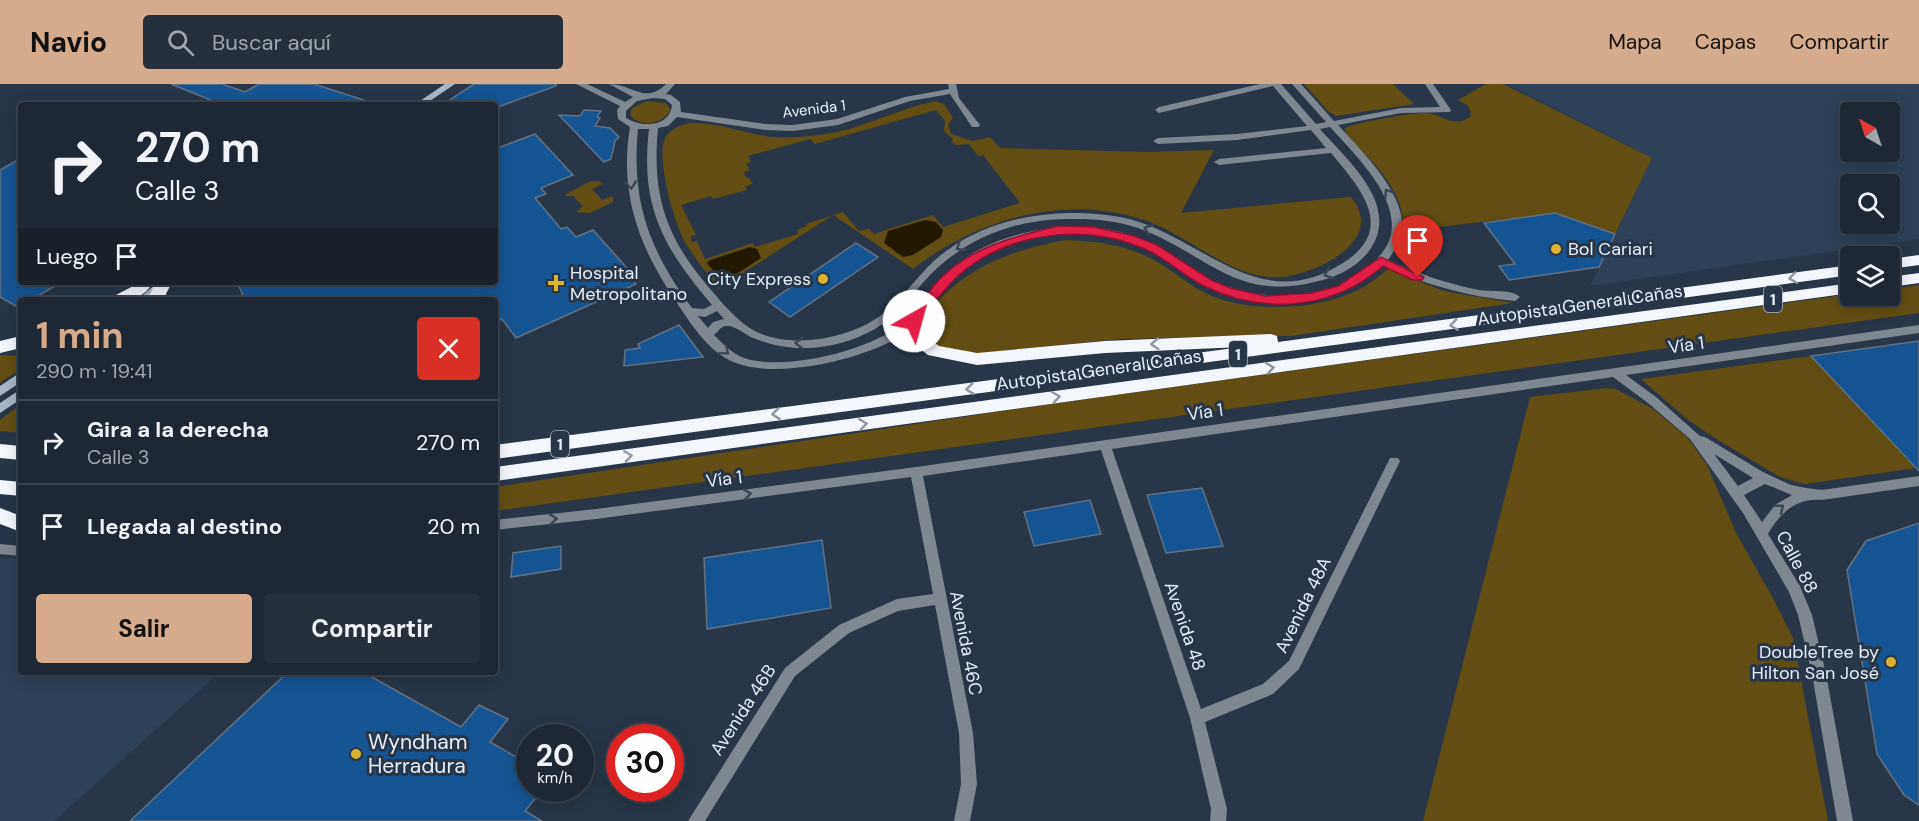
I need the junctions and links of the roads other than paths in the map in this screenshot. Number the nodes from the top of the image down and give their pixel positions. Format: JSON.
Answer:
{"nodes":[{"id":1,"x":450,"y":84,"type":"edge"},
{"id":2,"x":580,"y":84,"type":"edge"},
{"id":3,"x":613,"y":84,"type":"edge"},
{"id":4,"x":670,"y":84,"type":"edge"},
{"id":5,"x":1271,"y":84,"type":"edge"},
{"id":6,"x":1276,"y":84,"type":"edge"},
{"id":7,"x":1296,"y":84,"type":"edge"},
{"id":8,"x":1428,"y":84,"type":"edge"},
{"id":9,"x":649,"y":85,"type":"edge"},
{"id":10,"x":952,"y":87,"type":"edge"},
{"id":11,"x":660,"y":95,"type":"junction"},
{"id":12,"x":642,"y":96,"type":"junction"},
{"id":13,"x":423,"y":102,"type":"edge"},
{"id":14,"x":625,"y":105,"type":"junction"},
{"id":15,"x":1159,"y":110,"type":"dead end"},
{"id":16,"x":675,"y":114,"type":"junction"},
{"id":17,"x":1332,"y":124,"type":"junction"},
{"id":18,"x":975,"y":125,"type":"dead end"},
{"id":19,"x":634,"y":126,"type":"junction"},
{"id":20,"x":654,"y":126,"type":"junction"},
{"id":21,"x":1313,"y":127,"type":"junction"},
{"id":22,"x":1158,"y":141,"type":"dead end"},
{"id":23,"x":1333,"y":150,"type":"junction"},
{"id":24,"x":1219,"y":162,"type":"dead end"},
{"id":25,"x":656,"y":202,"type":"junction"},
{"id":26,"x":635,"y":209,"type":"junction"},
{"id":27,"x":1069,"y":216,"type":"junction"},
{"id":28,"x":1071,"y":229,"type":"junction"},
{"id":29,"x":1370,"y":242,"type":"junction"},
{"id":30,"x":1390,"y":249,"type":"junction"},
{"id":31,"x":1357,"y":258,"type":"junction"},
{"id":32,"x":1919,"y":260,"type":"edge"},
{"id":33,"x":1900,"y":263,"type":"edge"},
{"id":34,"x":1378,"y":264,"type":"junction"},
{"id":35,"x":1840,"y":272,"type":"edge"},
{"id":36,"x":1919,"y":278,"type":"edge"},
{"id":37,"x":1900,"y":281,"type":"edge"},
{"id":38,"x":153,"y":287,"type":"edge"},
{"id":39,"x":1840,"y":290,"type":"edge"},
{"id":40,"x":128,"y":297,"type":"edge"},
{"id":41,"x":131,"y":297,"type":"edge"},
{"id":42,"x":1515,"y":297,"type":"dead end"},
{"id":43,"x":719,"y":306,"type":"junction"},
{"id":44,"x":689,"y":311,"type":"junction"},
{"id":45,"x":737,"y":323,"type":"junction"},
{"id":46,"x":905,"y":329,"type":"junction"},
{"id":47,"x":1919,"y":329,"type":"edge"},
{"id":48,"x":709,"y":335,"type":"junction"},
{"id":49,"x":18,"y":344,"type":"edge"},
{"id":50,"x":1318,"y":344,"type":"junction"},
{"id":51,"x":0,"y":347,"type":"edge"},
{"id":52,"x":1616,"y":373,"type":"junction"},
{"id":53,"x":18,"y":378,"type":"edge"},
{"id":54,"x":0,"y":392,"type":"edge"},
{"id":55,"x":18,"y":395,"type":"edge"},
{"id":56,"x":0,"y":409,"type":"edge"},
{"id":57,"x":626,"y":436,"type":"junction"},
{"id":58,"x":1695,"y":436,"type":"junction"},
{"id":59,"x":498,"y":439,"type":"edge"},
{"id":60,"x":1105,"y":445,"type":"junction"},
{"id":61,"x":0,"y":451,"type":"edge"},
{"id":62,"x":498,"y":452,"type":"edge"},
{"id":63,"x":18,"y":453,"type":"edge"},
{"id":64,"x":1394,"y":461,"type":"dead end"},
{"id":65,"x":916,"y":472,"type":"junction"},
{"id":66,"x":498,"y":474,"type":"edge"},
{"id":67,"x":1765,"y":478,"type":"junction"},
{"id":68,"x":1919,"y":480,"type":"edge"},
{"id":69,"x":0,"y":487,"type":"edge"},
{"id":70,"x":18,"y":489,"type":"edge"},
{"id":71,"x":1736,"y":493,"type":"junction"},
{"id":72,"x":1809,"y":495,"type":"junction"},
{"id":73,"x":0,"y":516,"type":"edge"},
{"id":74,"x":18,"y":523,"type":"edge"},
{"id":75,"x":498,"y":525,"type":"edge"},
{"id":76,"x":1762,"y":533,"type":"junction"},
{"id":77,"x":0,"y":549,"type":"edge"},
{"id":78,"x":18,"y":551,"type":"edge"},
{"id":79,"x":938,"y":599,"type":"junction"},
{"id":80,"x":1197,"y":718,"type":"junction"},
{"id":81,"x":696,"y":821,"type":"edge"},
{"id":82,"x":962,"y":821,"type":"edge"},
{"id":83,"x":1218,"y":821,"type":"edge"},
{"id":84,"x":1845,"y":821,"type":"edge"}],
"edges":[{"from":1,"to":13,"type":"main road"},
{"from":2,"to":14,"type":"street"},
{"from":3,"to":12,"type":"street"},
{"from":4,"to":11,"type":"street"},
{"from":5,"to":15,"type":"street"},
{"from":6,"to":21,"type":"street"},
{"from":7,"to":17,"type":"street"},
{"from":8,"to":17,"type":"street"},
{"from":9,"to":12,"type":"street"},
{"from":10,"to":16,"type":"street","name":"Avenida 1"},
{"from":10,"to":18,"type":"street"},
{"from":11,"to":12,"type":"street"},
{"from":11,"to":16,"type":"street"},
{"from":12,"to":14,"type":"street"},
{"from":14,"to":19,"type":"street"},
{"from":16,"to":20,"type":"street"},
{"from":17,"to":21,"type":"street"},
{"from":30,"to":17,"type":"street","one_way":true},
{"from":19,"to":20,"type":"street"},
{"from":19,"to":26,"type":"street","one_way":true},
{"from":20,"to":25,"type":"street"},
{"from":21,"to":22,"type":"street"},
{"from":21,"to":23,"type":"street"},
{"from":23,"to":24,"type":"street"},
{"from":23,"to":29,"type":"street"},
{"from":25,"to":26,"type":"street"},
{"from":25,"to":43,"type":"street"},
{"from":26,"to":44,"type":"street"},
{"from":27,"to":28,"type":"street"},
{"from":31,"to":27,"type":"street","one_way":true},
{"from":27,"to":45,"type":"street","one_way":true},
{"from":28,"to":34,"type":"street"},
{"from":28,"to":46,"type":"street"},
{"from":29,"to":30,"type":"street"},
{"from":29,"to":31,"type":"street"},
{"from":30,"to":34,"type":"street"},
{"from":31,"to":34,"type":"street"},
{"from":32,"to":33,"type":"highway"},
{"from":34,"to":42,"type":"street"},
{"from":35,"to":50,"type":"highway","name":"Autopista General Cañas","number":"1","one_way":true},
{"from":36,"to":37,"type":"highway"},
{"from":38,"to":40,"type":"highway"},
{"from":38,"to":41,"type":"main road"},
{"from":66,"to":39,"type":"highway","name":"Autopista General Cañas","number":"1","one_way":true},
{"from":43,"to":44,"type":"street"},
{"from":43,"to":45,"type":"street"},
{"from":44,"to":48,"type":"street"},
{"from":45,"to":48,"type":"street"},
{"from":48,"to":46,"type":"street","one_way":true},
{"from":50,"to":46,"type":"highway","one_way":true},
{"from":47,"to":52,"type":"street","name":"Vía 1"},
{"from":49,"to":51,"type":"highway"},
{"from":50,"to":57,"type":"highway","name":"Autopista General Cañas","number":"1","one_way":true},
{"from":52,"to":58,"type":"street","name":"Calle 88"},
{"from":52,"to":60,"type":"street","name":"Vía 1"},
{"from":53,"to":54,"type":"main road"},
{"from":55,"to":56,"type":"main road"},
{"from":57,"to":59,"type":"highway"},
{"from":57,"to":62,"type":"highway","name":"Autopista General Cañas","number":"1"},
{"from":58,"to":67,"type":"street"},
{"from":58,"to":71,"type":"street","name":"Calle 88"},
{"from":60,"to":65,"type":"street","name":"Vía 1"},
{"from":60,"to":80,"type":"street","name":"Avenida 48"},
{"from":61,"to":63,"type":"highway"},
{"from":64,"to":80,"type":"street","name":"Avenida 48A"},
{"from":75,"to":65,"type":"street","name":"Vía 1","one_way":true},
{"from":65,"to":79,"type":"street","name":"Avenida 46C"},
{"from":67,"to":71,"type":"street"},
{"from":67,"to":72,"type":"street"},
{"from":68,"to":72,"type":"street"},
{"from":69,"to":70,"type":"highway"},
{"from":71,"to":76,"type":"street","name":"Calle 88"},
{"from":76,"to":72,"type":"street","one_way":true},
{"from":73,"to":74,"type":"highway"},
{"from":76,"to":84,"type":"street","name":"Calle 88"},
{"from":77,"to":78,"type":"street"},
{"from":79,"to":81,"type":"street","name":"Avenida 46B"},
{"from":79,"to":82,"type":"street","name":"Avenida 46C"},
{"from":80,"to":83,"type":"street","name":"Avenida 48"}]}
